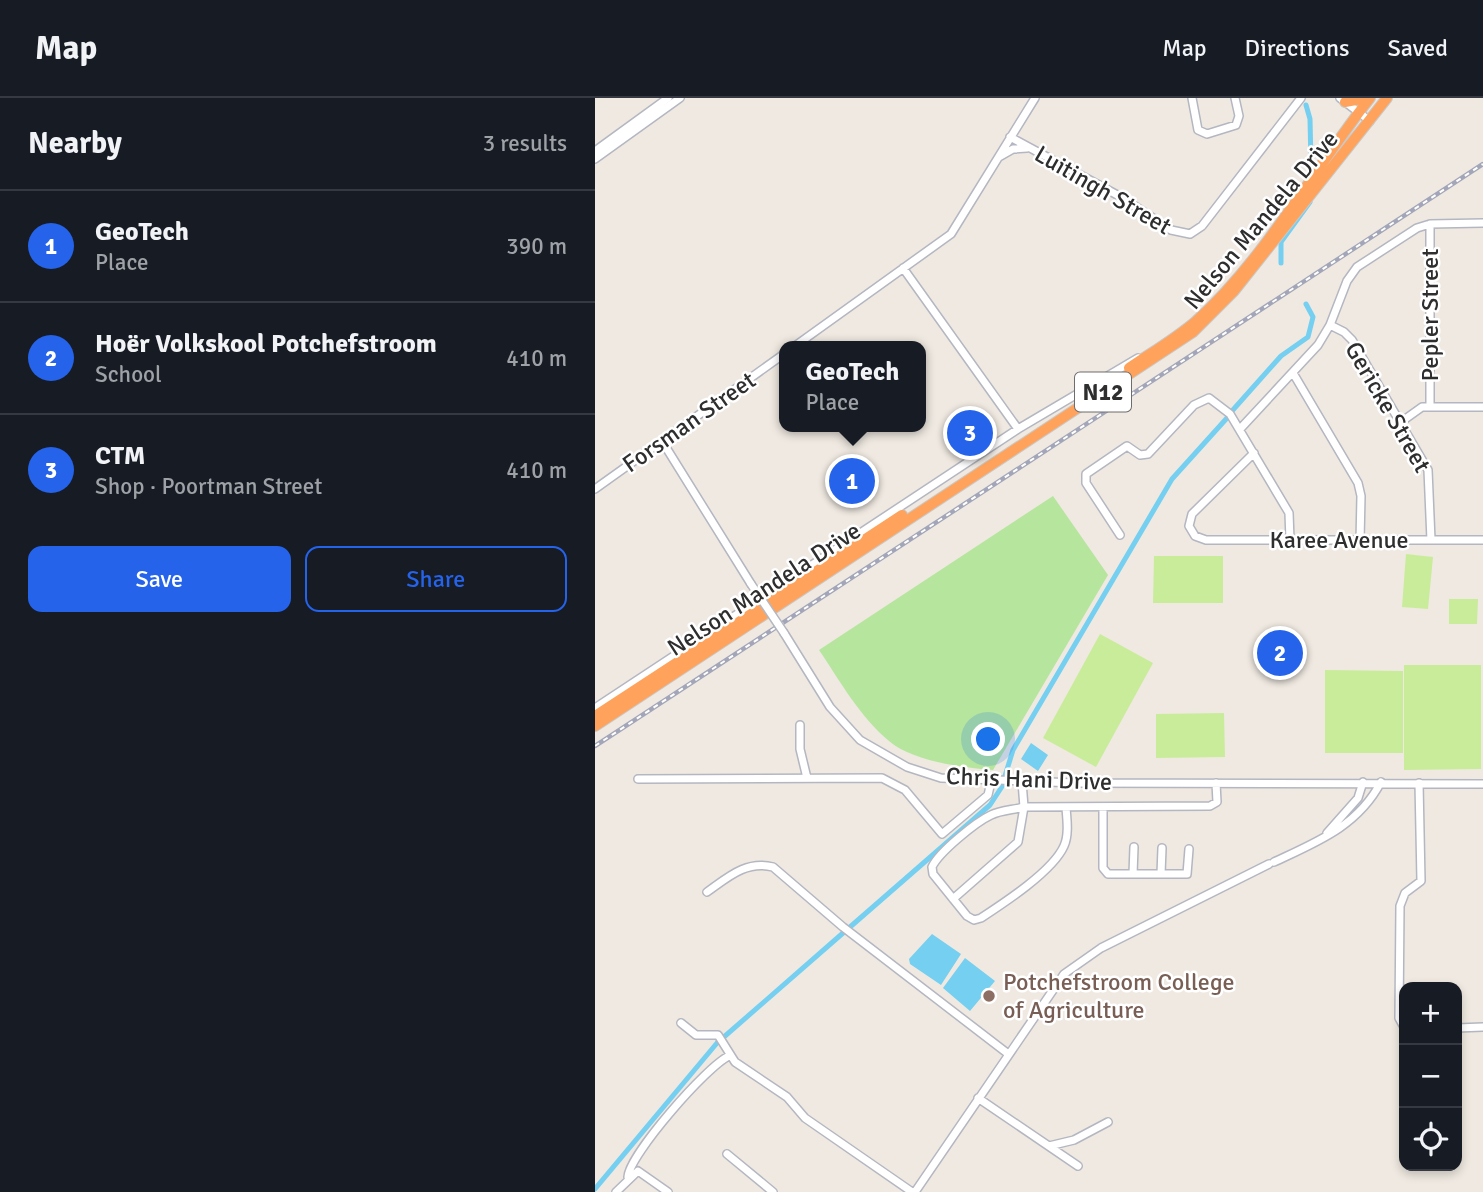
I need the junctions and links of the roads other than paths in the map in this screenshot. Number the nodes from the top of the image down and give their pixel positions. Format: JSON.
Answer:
{"nodes":[{"id":1,"x":668,"y":98,"type":"edge"},
{"id":2,"x":680,"y":98,"type":"edge"},
{"id":3,"x":1035,"y":98,"type":"edge"},
{"id":4,"x":1192,"y":98,"type":"edge"},
{"id":5,"x":1235,"y":98,"type":"edge"},
{"id":6,"x":1301,"y":98,"type":"edge"},
{"id":7,"x":1369,"y":98,"type":"edge"},
{"id":8,"x":1387,"y":98,"type":"edge"},
{"id":9,"x":1342,"y":100,"type":"edge"},
{"id":10,"x":1359,"y":112,"type":"junction"},
{"id":11,"x":1370,"y":121,"type":"junction"},
{"id":12,"x":1010,"y":137,"type":"junction"},
{"id":13,"x":1031,"y":148,"type":"junction"},
{"id":14,"x":595,"y":151,"type":"edge"},
{"id":15,"x":595,"y":159,"type":"edge"},
{"id":16,"x":997,"y":160,"type":"junction"},
{"id":17,"x":1483,"y":223,"type":"edge"},
{"id":18,"x":1430,"y":224,"type":"junction"},
{"id":19,"x":903,"y":268,"type":"junction"},
{"id":20,"x":1330,"y":326,"type":"junction"},
{"id":21,"x":802,"y":341,"type":"edge"},
{"id":22,"x":1159,"y":348,"type":"junction"},
{"id":23,"x":779,"y":359,"type":"edge"},
{"id":24,"x":1293,"y":373,"type":"junction"},
{"id":25,"x":1430,"y":406,"type":"junction"},
{"id":26,"x":1483,"y":407,"type":"edge"},
{"id":27,"x":1401,"y":422,"type":"junction"},
{"id":28,"x":1018,"y":429,"type":"junction"},
{"id":29,"x":1240,"y":429,"type":"junction"},
{"id":30,"x":662,"y":441,"type":"junction"},
{"id":31,"x":1254,"y":453,"type":"junction"},
{"id":32,"x":595,"y":489,"type":"edge"},
{"id":33,"x":1119,"y":535,"type":"dead end"},
{"id":34,"x":1290,"y":540,"type":"junction"},
{"id":35,"x":1431,"y":540,"type":"junction"},
{"id":36,"x":1483,"y":540,"type":"edge"},
{"id":37,"x":1360,"y":541,"type":"junction"},
{"id":38,"x":595,"y":708,"type":"edge"},
{"id":39,"x":595,"y":716,"type":"edge"},
{"id":40,"x":800,"y":724,"type":"dead end"},
{"id":41,"x":595,"y":726,"type":"edge"},
{"id":42,"x":807,"y":778,"type":"junction"},
{"id":43,"x":639,"y":779,"type":"dead end"},
{"id":44,"x":991,"y":782,"type":"junction"},
{"id":45,"x":1022,"y":782,"type":"junction"},
{"id":46,"x":1363,"y":782,"type":"junction"},
{"id":47,"x":1381,"y":782,"type":"junction"},
{"id":48,"x":1216,"y":783,"type":"junction"},
{"id":49,"x":1419,"y":783,"type":"junction"},
{"id":50,"x":1483,"y":784,"type":"edge"},
{"id":51,"x":1024,"y":807,"type":"junction"},
{"id":52,"x":1066,"y":808,"type":"junction"},
{"id":53,"x":1103,"y":808,"type":"junction"},
{"id":54,"x":947,"y":841,"type":"junction"},
{"id":55,"x":1316,"y":843,"type":"junction"},
{"id":56,"x":1134,"y":847,"type":"dead end"},
{"id":57,"x":1162,"y":848,"type":"dead end"},
{"id":58,"x":1189,"y":849,"type":"dead end"},
{"id":59,"x":1133,"y":874,"type":"junction"},
{"id":60,"x":1161,"y":874,"type":"junction"},
{"id":61,"x":707,"y":892,"type":"dead end"},
{"id":62,"x":953,"y":899,"type":"junction"},
{"id":63,"x":1399,"y":982,"type":"edge"},
{"id":64,"x":681,"y":1023,"type":"dead end"},
{"id":65,"x":1483,"y":1027,"type":"edge"},
{"id":66,"x":1462,"y":1028,"type":"edge"},
{"id":67,"x":1007,"y":1054,"type":"junction"},
{"id":68,"x":729,"y":1056,"type":"junction"},
{"id":69,"x":978,"y":1098,"type":"junction"},
{"id":70,"x":1108,"y":1122,"type":"dead end"},
{"id":71,"x":1049,"y":1146,"type":"junction"},
{"id":72,"x":727,"y":1154,"type":"dead end"},
{"id":73,"x":1078,"y":1166,"type":"dead end"},
{"id":74,"x":628,"y":1177,"type":"junction"},
{"id":75,"x":616,"y":1192,"type":"edge"},
{"id":76,"x":668,"y":1192,"type":"edge"},
{"id":77,"x":773,"y":1192,"type":"edge"},
{"id":78,"x":914,"y":1192,"type":"edge"}],
"edges":[{"from":1,"to":14,"type":"street"},
{"from":2,"to":15,"type":"street"},
{"from":3,"to":12,"type":"street"},
{"from":4,"to":5,"type":"street"},
{"from":6,"to":13,"type":"street","name":"Luitingh Street"},
{"from":7,"to":9,"type":"highway"},
{"from":7,"to":10,"type":"highway","name":"Nelson Mandela Drive","number":"N12"},
{"from":8,"to":11,"type":"highway","name":"Nelson Mandela Drive","number":"N12"},
{"from":9,"to":10,"type":"street"},
{"from":10,"to":11,"type":"street"},
{"from":10,"to":22,"type":"highway","name":"Nelson Mandela Drive","number":"N12"},
{"from":11,"to":41,"type":"highway","name":"Nelson Mandela Drive","number":"N12"},
{"from":12,"to":13,"type":"street","name":"Luitingh Street"},
{"from":12,"to":16,"type":"street"},
{"from":13,"to":16,"type":"street"},
{"from":16,"to":19,"type":"street"},
{"from":17,"to":18,"type":"street"},
{"from":18,"to":20,"type":"street"},
{"from":18,"to":25,"type":"street","name":"Pepler Street"},
{"from":19,"to":21,"type":"street"},
{"from":19,"to":28,"type":"street"},
{"from":20,"to":24,"type":"street"},
{"from":20,"to":27,"type":"street","name":"Gericke Street"},
{"from":22,"to":28,"type":"street"},
{"from":22,"to":39,"type":"highway","name":"Nelson Mandela Drive","number":"N12"},
{"from":23,"to":30,"type":"street","name":"Forsman Street"},
{"from":24,"to":29,"type":"street"},
{"from":24,"to":37,"type":"street"},
{"from":25,"to":26,"type":"street"},
{"from":25,"to":27,"type":"street"},
{"from":27,"to":35,"type":"street","name":"Gericke Street"},
{"from":28,"to":38,"type":"street"},
{"from":29,"to":31,"type":"street"},
{"from":29,"to":33,"type":"street"},
{"from":30,"to":32,"type":"street","name":"Forsman Street"},
{"from":30,"to":44,"type":"street","name":"Chris Hani Drive","bridge":true},
{"from":31,"to":34,"type":"street"},
{"from":31,"to":34,"type":"street","name":"Karee Avenue"},
{"from":34,"to":37,"type":"street","name":"Karee Avenue"},
{"from":35,"to":36,"type":"street","name":"Karee Avenue"},
{"from":35,"to":37,"type":"street","name":"Karee Avenue"},
{"from":40,"to":42,"type":"street"},
{"from":42,"to":43,"type":"street"},
{"from":42,"to":54,"type":"street"},
{"from":44,"to":45,"type":"street","name":"Chris Hani Drive"},
{"from":44,"to":54,"type":"street"},
{"from":45,"to":48,"type":"street","name":"Chris Hani Drive"},
{"from":45,"to":51,"type":"street"},
{"from":46,"to":47,"type":"street","name":"Chris Hani Drive"},
{"from":46,"to":48,"type":"street","name":"Chris Hani Drive"},
{"from":46,"to":55,"type":"street"},
{"from":47,"to":49,"type":"street","name":"Chris Hani Drive"},
{"from":47,"to":55,"type":"street"},
{"from":48,"to":53,"type":"street"},
{"from":49,"to":50,"type":"street","name":"Chris Hani Drive"},
{"from":49,"to":63,"type":"street"},
{"from":51,"to":52,"type":"street"},
{"from":51,"to":54,"type":"street"},
{"from":51,"to":62,"type":"street"},
{"from":52,"to":53,"type":"street"},
{"from":52,"to":62,"type":"street"},
{"from":53,"to":59,"type":"street"},
{"from":54,"to":62,"type":"street"},
{"from":55,"to":67,"type":"street"},
{"from":56,"to":59,"type":"street"},
{"from":57,"to":60,"type":"street"},
{"from":58,"to":60,"type":"street"},
{"from":59,"to":60,"type":"street"},
{"from":61,"to":67,"type":"street"},
{"from":64,"to":68,"type":"street"},
{"from":65,"to":66,"type":"street"},
{"from":67,"to":69,"type":"street"},
{"from":68,"to":74,"type":"street"},
{"from":68,"to":78,"type":"street"},
{"from":69,"to":71,"type":"street"},
{"from":69,"to":78,"type":"street"},
{"from":70,"to":71,"type":"street"},
{"from":71,"to":73,"type":"street"},
{"from":72,"to":77,"type":"street"},
{"from":74,"to":75,"type":"street"},
{"from":74,"to":76,"type":"street"}]}
